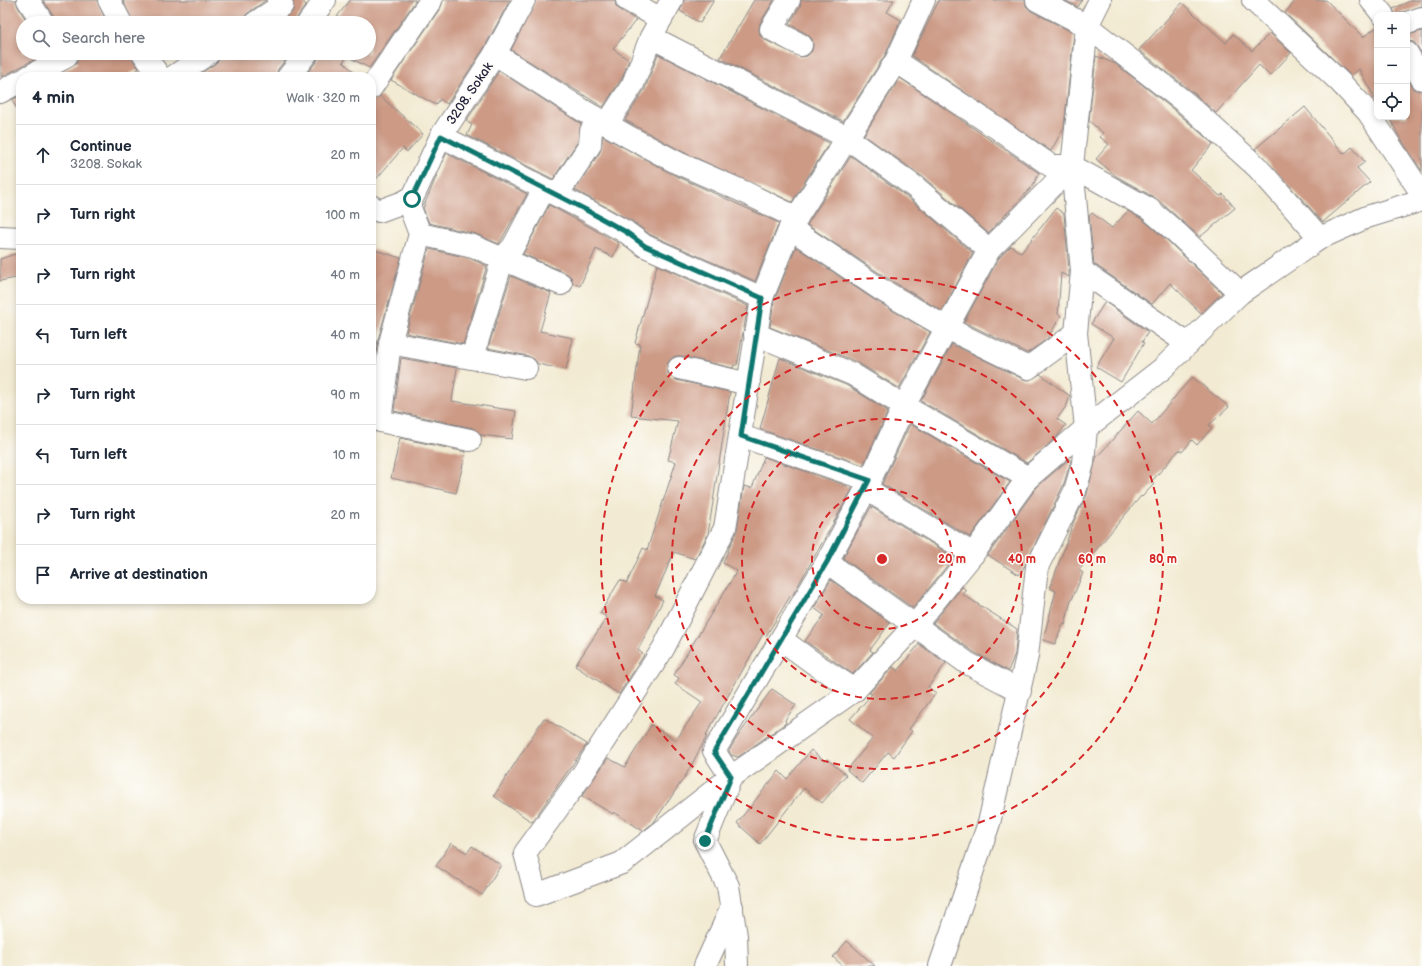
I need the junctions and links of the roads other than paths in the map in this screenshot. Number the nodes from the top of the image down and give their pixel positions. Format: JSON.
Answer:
{"nodes":[{"id":1,"x":28,"y":0,"type":"edge"},
{"id":2,"x":109,"y":0,"type":"edge"},
{"id":3,"x":325,"y":0,"type":"edge"},
{"id":4,"x":431,"y":0,"type":"edge"},
{"id":5,"x":524,"y":0,"type":"edge"},
{"id":6,"x":627,"y":0,"type":"edge"},
{"id":7,"x":672,"y":0,"type":"edge"},
{"id":8,"x":789,"y":0,"type":"edge"},
{"id":9,"x":923,"y":0,"type":"edge"},
{"id":10,"x":1037,"y":0,"type":"edge"},
{"id":11,"x":1100,"y":0,"type":"edge"},
{"id":12,"x":1253,"y":0,"type":"edge"},
{"id":13,"x":1371,"y":0,"type":"edge"},
{"id":14,"x":280,"y":3,"type":"edge"},
{"id":15,"x":1381,"y":12,"type":"edge"},
{"id":16,"x":38,"y":16,"type":"edge"},
{"id":17,"x":117,"y":16,"type":"edge"},
{"id":18,"x":264,"y":16,"type":"edge"},
{"id":19,"x":289,"y":16,"type":"edge"},
{"id":20,"x":313,"y":16,"type":"edge"},
{"id":21,"x":1422,"y":18,"type":"edge"},
{"id":22,"x":1410,"y":22,"type":"edge"},
{"id":23,"x":1087,"y":26,"type":"junction"},
{"id":24,"x":656,"y":28,"type":"junction"},
{"id":25,"x":801,"y":44,"type":"dead end"},
{"id":26,"x":495,"y":54,"type":"junction"},
{"id":27,"x":1410,"y":58,"type":"edge"},
{"id":28,"x":60,"y":60,"type":"edge"},
{"id":29,"x":148,"y":60,"type":"edge"},
{"id":30,"x":194,"y":60,"type":"edge"},
{"id":31,"x":301,"y":60,"type":"edge"},
{"id":32,"x":896,"y":61,"type":"junction"},
{"id":33,"x":38,"y":72,"type":"edge"},
{"id":34,"x":156,"y":72,"type":"edge"},
{"id":35,"x":168,"y":72,"type":"edge"},
{"id":36,"x":292,"y":72,"type":"edge"},
{"id":37,"x":1422,"y":79,"type":"edge"},
{"id":38,"x":376,"y":81,"type":"edge"},
{"id":39,"x":16,"y":84,"type":"edge"},
{"id":40,"x":0,"y":92,"type":"edge"},
{"id":41,"x":603,"y":122,"type":"junction"},
{"id":42,"x":441,"y":136,"type":"junction"},
{"id":43,"x":846,"y":138,"type":"junction"},
{"id":44,"x":1072,"y":166,"type":"junction"},
{"id":45,"x":550,"y":192,"type":"junction"},
{"id":46,"x":1422,"y":194,"type":"edge"},
{"id":47,"x":407,"y":200,"type":"junction"},
{"id":48,"x":1422,"y":200,"type":"edge"},
{"id":49,"x":376,"y":208,"type":"edge"},
{"id":50,"x":793,"y":223,"type":"junction"},
{"id":51,"x":420,"y":234,"type":"junction"},
{"id":52,"x":0,"y":238,"type":"edge"},
{"id":53,"x":16,"y":238,"type":"edge"},
{"id":54,"x":1320,"y":238,"type":"junction"},
{"id":55,"x":989,"y":250,"type":"junction"},
{"id":56,"x":503,"y":258,"type":"junction"},
{"id":57,"x":1082,"y":271,"type":"junction"},
{"id":58,"x":561,"y":284,"type":"dead end"},
{"id":59,"x":1240,"y":293,"type":"junction"},
{"id":60,"x":762,"y":298,"type":"junction"},
{"id":61,"x":947,"y":328,"type":"junction"},
{"id":62,"x":755,"y":334,"type":"junction"},
{"id":63,"x":1076,"y":334,"type":"junction"},
{"id":64,"x":390,"y":343,"type":"junction"},
{"id":65,"x":1188,"y":344,"type":"junction"},
{"id":66,"x":472,"y":358,"type":"junction"},
{"id":67,"x":526,"y":368,"type":"dead end"},
{"id":68,"x":680,"y":368,"type":"dead end"},
{"id":69,"x":749,"y":384,"type":"junction"},
{"id":70,"x":904,"y":406,"type":"junction"},
{"id":71,"x":1086,"y":428,"type":"junction"},
{"id":72,"x":741,"y":436,"type":"junction"},
{"id":73,"x":470,"y":440,"type":"dead end"},
{"id":74,"x":1028,"y":478,"type":"junction"},
{"id":75,"x":867,"y":485,"type":"junction"},
{"id":76,"x":973,"y":554,"type":"junction"},
{"id":77,"x":827,"y":562,"type":"junction"},
{"id":78,"x":916,"y":624,"type":"junction"},
{"id":79,"x":782,"y":640,"type":"junction"},
{"id":80,"x":856,"y":690,"type":"junction"},
{"id":81,"x":1020,"y":691,"type":"junction"},
{"id":82,"x":731,"y":777,"type":"junction"},
{"id":83,"x":732,"y":907,"type":"junction"},
{"id":84,"x":705,"y":966,"type":"edge"},
{"id":85,"x":737,"y":966,"type":"edge"},
{"id":86,"x":940,"y":966,"type":"edge"}],
"edges":[{"from":1,"to":16,"type":"street"},
{"from":2,"to":17,"type":"street"},
{"from":3,"to":20,"type":"street"},
{"from":4,"to":38,"type":"street"},
{"from":5,"to":26,"type":"street","name":"3208. Sokak"},
{"from":6,"to":24,"type":"street"},
{"from":7,"to":24,"type":"street"},
{"from":8,"to":25,"type":"street"},
{"from":9,"to":32,"type":"street"},
{"from":10,"to":23,"type":"street"},
{"from":11,"to":23,"type":"street"},
{"from":12,"to":46,"type":"street"},
{"from":13,"to":15,"type":"street"},
{"from":14,"to":18,"type":"street"},
{"from":14,"to":19,"type":"street"},
{"from":21,"to":22,"type":"street"},
{"from":23,"to":44,"type":"street"},
{"from":23,"to":54,"type":"street"},
{"from":24,"to":41,"type":"street"},
{"from":24,"to":43,"type":"street"},
{"from":26,"to":41,"type":"street"},
{"from":26,"to":42,"type":"street","name":"3208. Sokak"},
{"from":27,"to":37,"type":"street"},
{"from":28,"to":33,"type":"street"},
{"from":29,"to":34,"type":"street"},
{"from":30,"to":35,"type":"street"},
{"from":31,"to":36,"type":"street"},
{"from":32,"to":43,"type":"street"},
{"from":32,"to":44,"type":"street"},
{"from":39,"to":40,"type":"street"},
{"from":41,"to":45,"type":"street"},
{"from":41,"to":50,"type":"street"},
{"from":42,"to":45,"type":"street"},
{"from":42,"to":47,"type":"street","name":"3208. Sokak"},
{"from":43,"to":50,"type":"street"},
{"from":43,"to":55,"type":"street"},
{"from":44,"to":55,"type":"street"},
{"from":44,"to":57,"type":"street"},
{"from":44,"to":59,"type":"street"},
{"from":45,"to":56,"type":"street"},
{"from":45,"to":60,"type":"street"},
{"from":47,"to":49,"type":"street"},
{"from":47,"to":51,"type":"street"},
{"from":48,"to":54,"type":"street"},
{"from":50,"to":60,"type":"street"},
{"from":50,"to":61,"type":"street"},
{"from":51,"to":56,"type":"street"},
{"from":51,"to":64,"type":"street"},
{"from":52,"to":53,"type":"street"},
{"from":54,"to":59,"type":"street"},
{"from":55,"to":61,"type":"street"},
{"from":56,"to":58,"type":"street"},
{"from":56,"to":66,"type":"street"},
{"from":57,"to":63,"type":"street"},
{"from":57,"to":65,"type":"street"},
{"from":59,"to":65,"type":"street"},
{"from":60,"to":62,"type":"street"},
{"from":61,"to":63,"type":"street"},
{"from":61,"to":70,"type":"street"},
{"from":62,"to":69,"type":"street"},
{"from":62,"to":70,"type":"street"},
{"from":63,"to":71,"type":"street"},
{"from":64,"to":66,"type":"street"},
{"from":64,"to":73,"type":"street"},
{"from":65,"to":71,"type":"street"},
{"from":66,"to":67,"type":"street"},
{"from":68,"to":69,"type":"street"},
{"from":69,"to":72,"type":"street"},
{"from":70,"to":74,"type":"street"},
{"from":70,"to":75,"type":"street"},
{"from":71,"to":74,"type":"street"},
{"from":71,"to":81,"type":"street"},
{"from":72,"to":75,"type":"street"},
{"from":72,"to":82,"type":"street"},
{"from":74,"to":76,"type":"street"},
{"from":75,"to":76,"type":"street"},
{"from":75,"to":77,"type":"street"},
{"from":76,"to":78,"type":"street"},
{"from":77,"to":78,"type":"street"},
{"from":77,"to":79,"type":"street"},
{"from":78,"to":80,"type":"street"},
{"from":78,"to":81,"type":"street"},
{"from":79,"to":80,"type":"street"},
{"from":79,"to":82,"type":"street"},
{"from":80,"to":82,"type":"street"},
{"from":81,"to":86,"type":"street"},
{"from":82,"to":83,"type":"street"},
{"from":83,"to":84,"type":"street"},
{"from":83,"to":85,"type":"street"}]}
